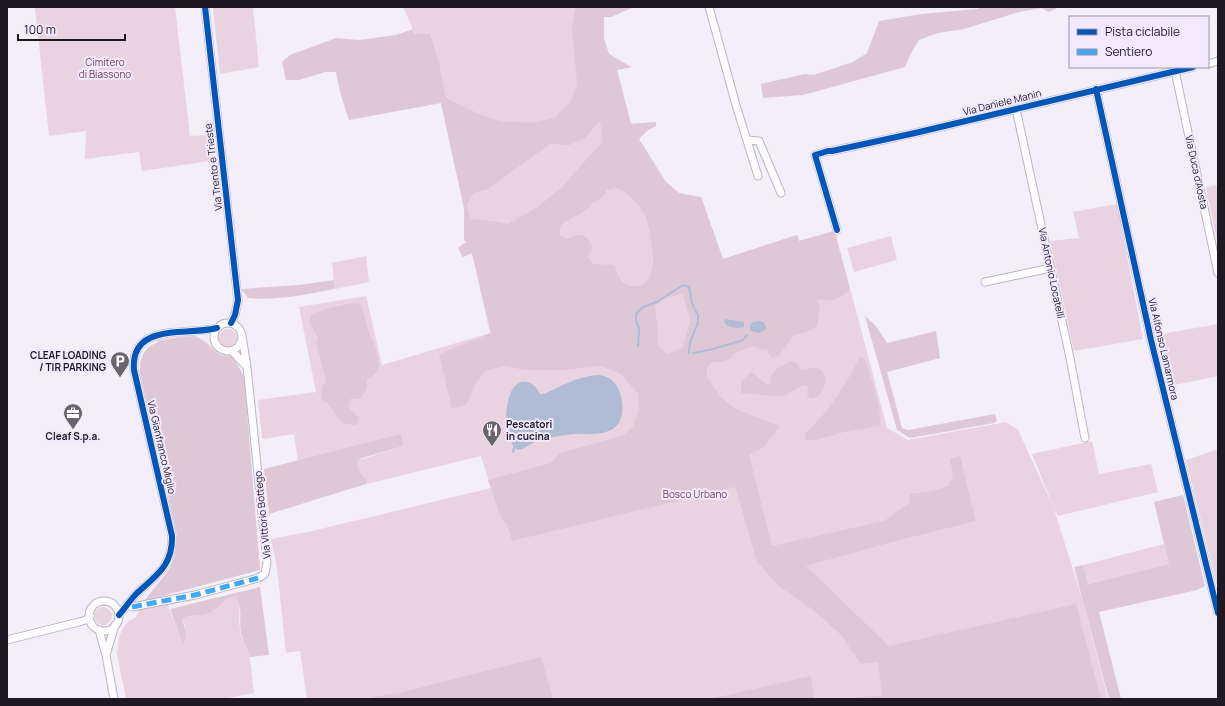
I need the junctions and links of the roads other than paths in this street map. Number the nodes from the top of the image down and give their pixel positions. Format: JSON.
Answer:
{"nodes":[{"id":1,"x":205,"y":7,"type":"edge"},
{"id":2,"x":709,"y":7,"type":"edge"},
{"id":3,"x":1188,"y":68,"type":"edge"},
{"id":4,"x":1175,"y":71,"type":"junction"},
{"id":5,"x":1096,"y":89,"type":"junction"},
{"id":6,"x":1016,"y":109,"type":"junction"},
{"id":7,"x":747,"y":140,"type":"junction"},
{"id":8,"x":758,"y":176,"type":"dead end"},
{"id":9,"x":781,"y":193,"type":"dead end"},
{"id":10,"x":837,"y":230,"type":"dead end"},
{"id":11,"x":1051,"y":268,"type":"junction"},
{"id":12,"x":1218,"y":273,"type":"edge"},
{"id":13,"x":985,"y":282,"type":"dead end"},
{"id":14,"x":238,"y":305,"type":"junction"},
{"id":15,"x":231,"y":323,"type":"junction"},
{"id":16,"x":217,"y":328,"type":"junction"},
{"id":17,"x":193,"y":332,"type":"junction"},
{"id":18,"x":241,"y":333,"type":"junction"},
{"id":19,"x":214,"y":340,"type":"junction"},
{"id":20,"x":232,"y":351,"type":"junction"},
{"id":21,"x":247,"y":367,"type":"junction"},
{"id":22,"x":1085,"y":438,"type":"dead end"},
{"id":23,"x":136,"y":594,"type":"junction"},
{"id":24,"x":113,"y":604,"type":"junction"},
{"id":25,"x":132,"y":608,"type":"dead end"},
{"id":26,"x":1218,"y":613,"type":"edge"},
{"id":27,"x":119,"y":615,"type":"junction"},
{"id":28,"x":90,"y":616,"type":"junction"},
{"id":29,"x":115,"y":625,"type":"junction"},
{"id":30,"x":99,"y":630,"type":"junction"},
{"id":31,"x":7,"y":640,"type":"edge"},
{"id":32,"x":106,"y":655,"type":"junction"},
{"id":33,"x":114,"y":699,"type":"edge"}],
"edges":[{"from":1,"to":14,"type":"street","name":"Via Trento e Trieste"},
{"from":2,"to":7,"type":"street"},
{"from":3,"to":4,"type":"street","name":"Via Daniele Manin"},
{"from":4,"to":5,"type":"street","name":"Via Daniele Manin"},
{"from":4,"to":12,"type":"street","name":"Via Duca d'Aosta"},
{"from":5,"to":6,"type":"street","name":"Via Daniele Manin"},
{"from":5,"to":26,"type":"street","name":"Via Alfonso Lamarmora"},
{"from":6,"to":10,"type":"street","name":"Via Daniele Manin"},
{"from":6,"to":11,"type":"street","name":"Via Antonio Locatelli"},
{"from":7,"to":8,"type":"street"},
{"from":7,"to":9,"type":"street"},
{"from":11,"to":13,"type":"street"},
{"from":11,"to":22,"type":"street","name":"Via Antonio Locatelli"},
{"from":14,"to":15,"type":"street","name":"Via Trento e Trieste"},
{"from":14,"to":18,"type":"street","name":"Via Trento e Trieste"},
{"from":15,"to":16,"type":"street"},
{"from":15,"to":18,"type":"street"},
{"from":16,"to":17,"type":"street","name":"Via Gianfranco Miglio"},
{"from":16,"to":19,"type":"street"},
{"from":17,"to":19,"type":"street","name":"Via Gianfranco Miglio"},
{"from":17,"to":23,"type":"street","name":"Via Gianfranco Miglio"},
{"from":18,"to":20,"type":"street"},
{"from":18,"to":21,"type":"street","name":"Via Vittorio Bottego"},
{"from":19,"to":20,"type":"street"},
{"from":20,"to":21,"type":"street"},
{"from":21,"to":25,"type":"street","name":"Via Vittorio Bottego"},
{"from":23,"to":24,"type":"street","name":"Via Gianfranco Miglio"},
{"from":23,"to":27,"type":"street","name":"Via Gianfranco Miglio"},
{"from":24,"to":27,"type":"street"},
{"from":24,"to":28,"type":"street"},
{"from":27,"to":29,"type":"street"},
{"from":28,"to":30,"type":"street"},
{"from":28,"to":31,"type":"street"},
{"from":29,"to":30,"type":"street"},
{"from":29,"to":32,"type":"street"},
{"from":30,"to":32,"type":"street"},
{"from":32,"to":33,"type":"street"}]}
